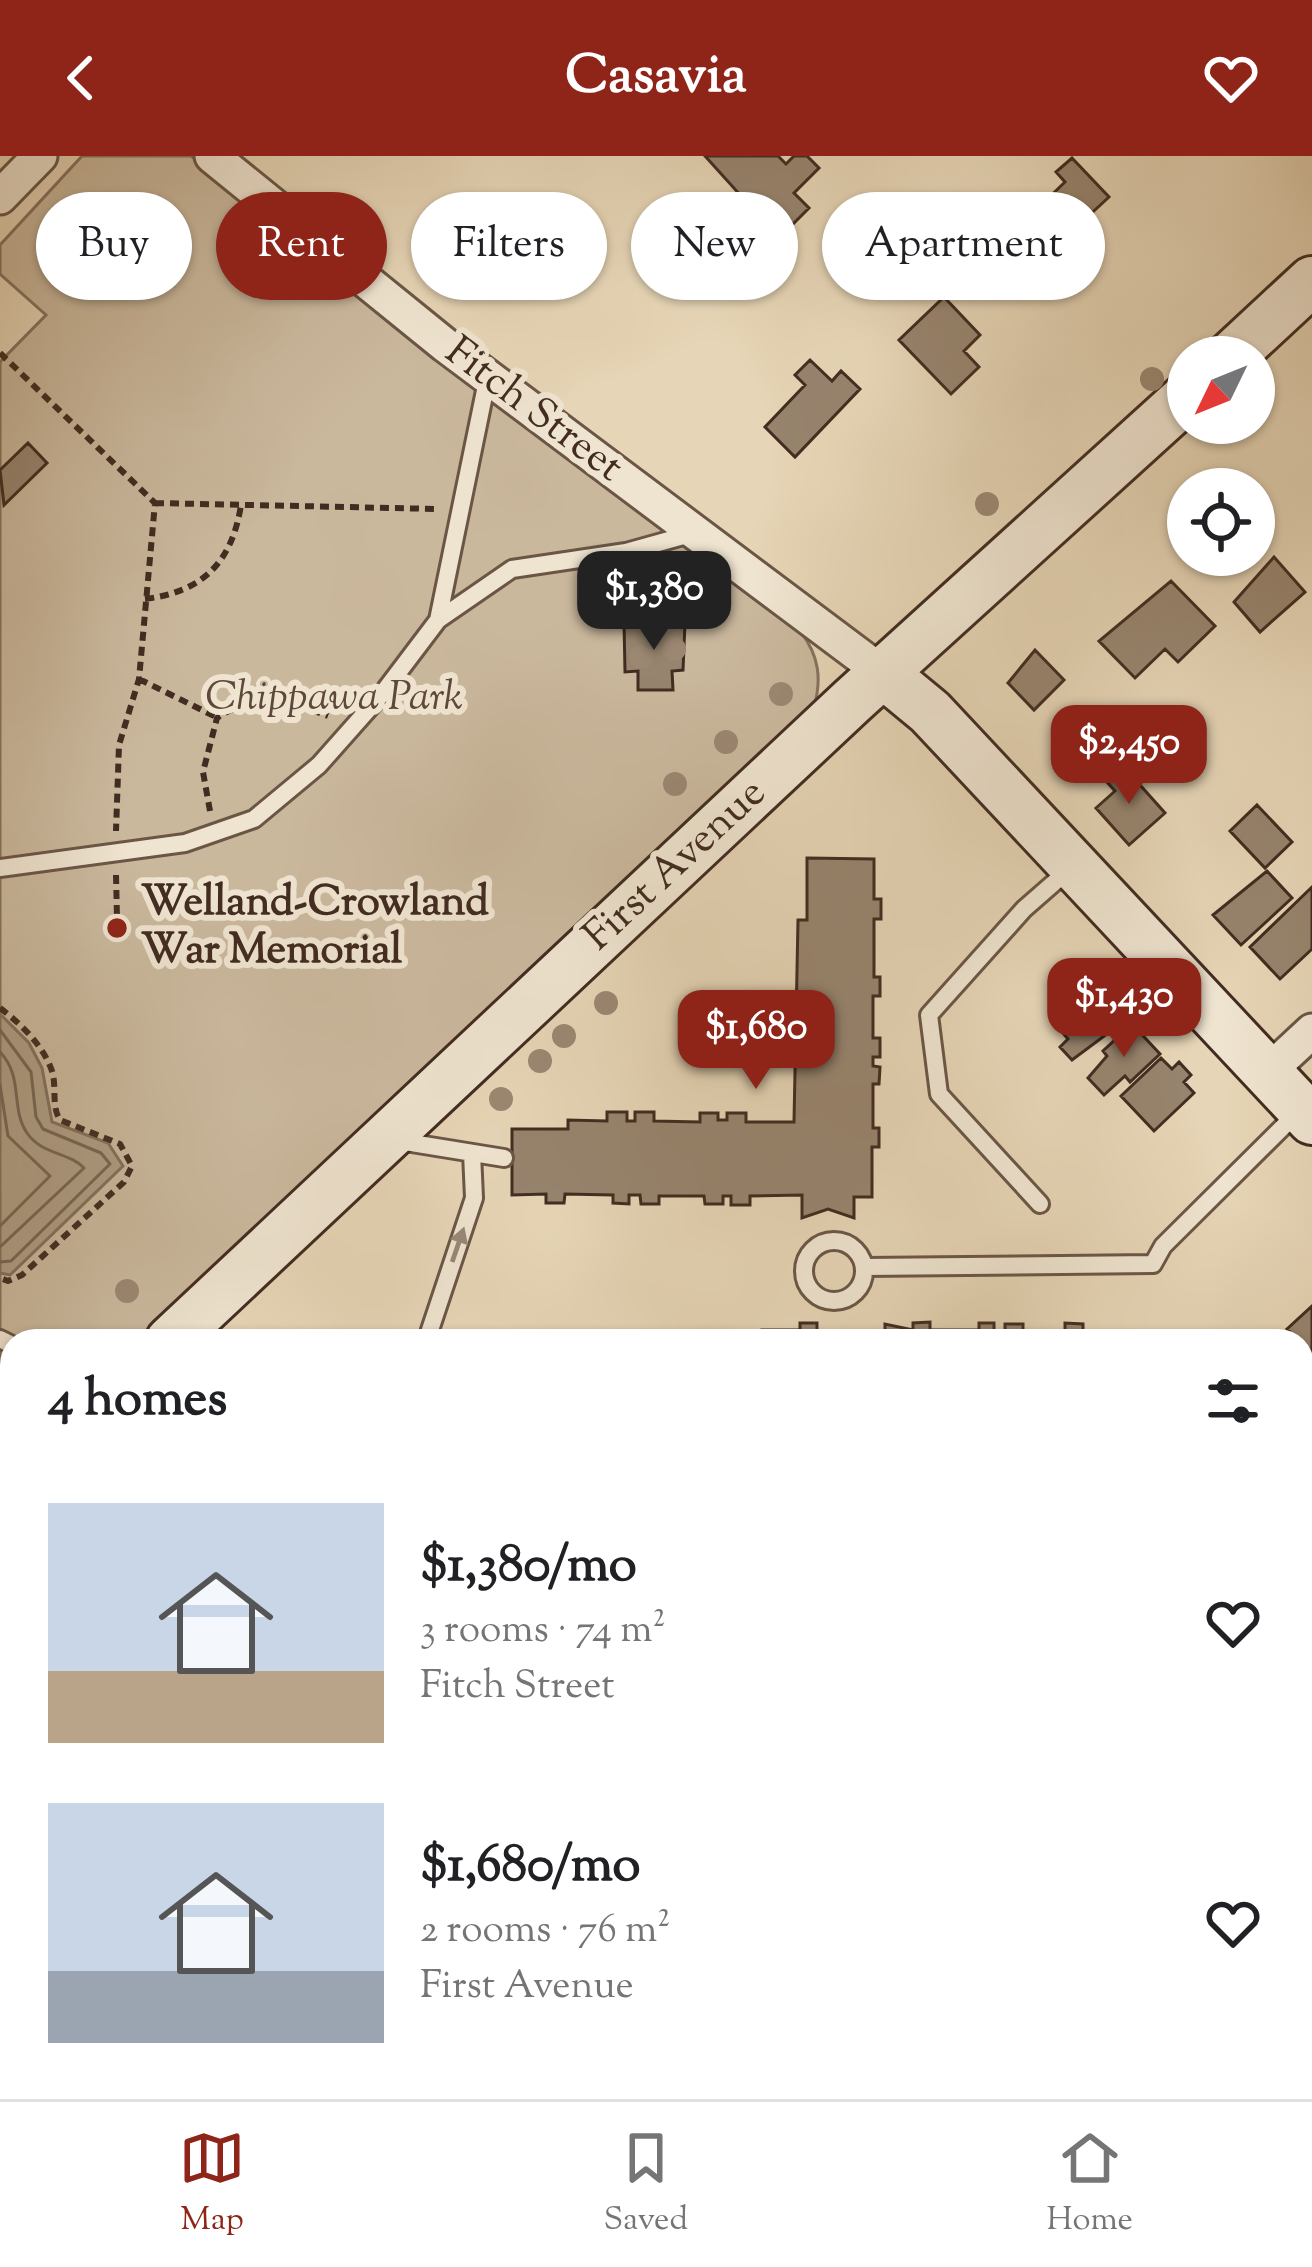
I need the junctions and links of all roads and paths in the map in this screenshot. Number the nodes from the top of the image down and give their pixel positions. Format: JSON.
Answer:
{"nodes":[{"id":1,"x":40,"y":156,"type":"edge"},
{"id":2,"x":212,"y":156,"type":"edge"},
{"id":3,"x":0,"y":197,"type":"edge"},
{"id":4,"x":1312,"y":281,"type":"edge"},
{"id":5,"x":1253,"y":336,"type":"edge"},
{"id":6,"x":0,"y":353,"type":"edge"},
{"id":7,"x":488,"y":376,"type":"junction"},
{"id":8,"x":1167,"y":415,"type":"edge"},
{"id":9,"x":155,"y":503,"type":"junction"},
{"id":10,"x":241,"y":505,"type":"junction"},
{"id":11,"x":457,"y":509,"type":"junction"},
{"id":12,"x":695,"y":532,"type":"junction"},
{"id":13,"x":145,"y":599,"type":"junction"},
{"id":14,"x":438,"y":620,"type":"junction"},
{"id":15,"x":884,"y":674,"type":"junction"},
{"id":16,"x":139,"y":679,"type":"junction"},
{"id":17,"x":218,"y":718,"type":"junction"},
{"id":18,"x":354,"y":726,"type":"junction"},
{"id":19,"x":214,"y":833,"type":"junction"},
{"id":20,"x":115,"y":852,"type":"junction"},
{"id":21,"x":1073,"y":866,"type":"junction"},
{"id":22,"x":0,"y":868,"type":"edge"},
{"id":23,"x":117,"y":917,"type":"dead end"},
{"id":24,"x":0,"y":1008,"type":"edge"},
{"id":25,"x":1312,"y":1031,"type":"edge"},
{"id":26,"x":1268,"y":1072,"type":"junction"},
{"id":27,"x":1307,"y":1114,"type":"edge"},
{"id":28,"x":386,"y":1139,"type":"junction"},
{"id":29,"x":472,"y":1153,"type":"junction"},
{"id":30,"x":505,"y":1158,"type":"dead end"},
{"id":31,"x":1040,"y":1204,"type":"dead end"},
{"id":32,"x":864,"y":1267,"type":"dead end"},
{"id":33,"x":0,"y":1278,"type":"edge"},
{"id":34,"x":183,"y":1329,"type":"edge"},
{"id":35,"x":430,"y":1329,"type":"edge"}],
"edges":[{"from":1,"to":3,"type":"street"},
{"from":2,"to":7,"type":"street","name":"Fitch Street"},
{"from":4,"to":5,"type":"street"},
{"from":6,"to":9,"type":"path"},
{"from":7,"to":11,"type":"lane"},
{"from":7,"to":12,"type":"street","name":"Fitch Street"},
{"from":8,"to":15,"type":"street","name":"First Avenue"},
{"from":9,"to":10,"type":"path"},
{"from":9,"to":13,"type":"path"},
{"from":10,"to":11,"type":"path"},
{"from":10,"to":13,"type":"path"},
{"from":11,"to":14,"type":"lane"},
{"from":12,"to":14,"type":"lane"},
{"from":12,"to":15,"type":"street","name":"Fitch Street"},
{"from":13,"to":16,"type":"path"},
{"from":14,"to":18,"type":"lane"},
{"from":15,"to":21,"type":"street","name":"Fitch Street"},
{"from":15,"to":28,"type":"street","name":"First Avenue"},
{"from":16,"to":17,"type":"path"},
{"from":16,"to":20,"type":"path"},
{"from":17,"to":18,"type":"path"},
{"from":17,"to":19,"type":"path"},
{"from":18,"to":19,"type":"lane"},
{"from":19,"to":20,"type":"lane"},
{"from":20,"to":22,"type":"lane"},
{"from":20,"to":23,"type":"path"},
{"from":21,"to":26,"type":"street","name":"Fitch Street"},
{"from":21,"to":31,"type":"lane"},
{"from":24,"to":33,"type":"path"},
{"from":25,"to":26,"type":"street"},
{"from":26,"to":27,"type":"street","name":"Fitch Street"},
{"from":27,"to":32,"type":"lane"},
{"from":28,"to":29,"type":"lane"},
{"from":28,"to":34,"type":"street","name":"First Avenue"},
{"from":29,"to":30,"type":"lane"},
{"from":35,"to":29,"type":"lane","one_way":true}]}
